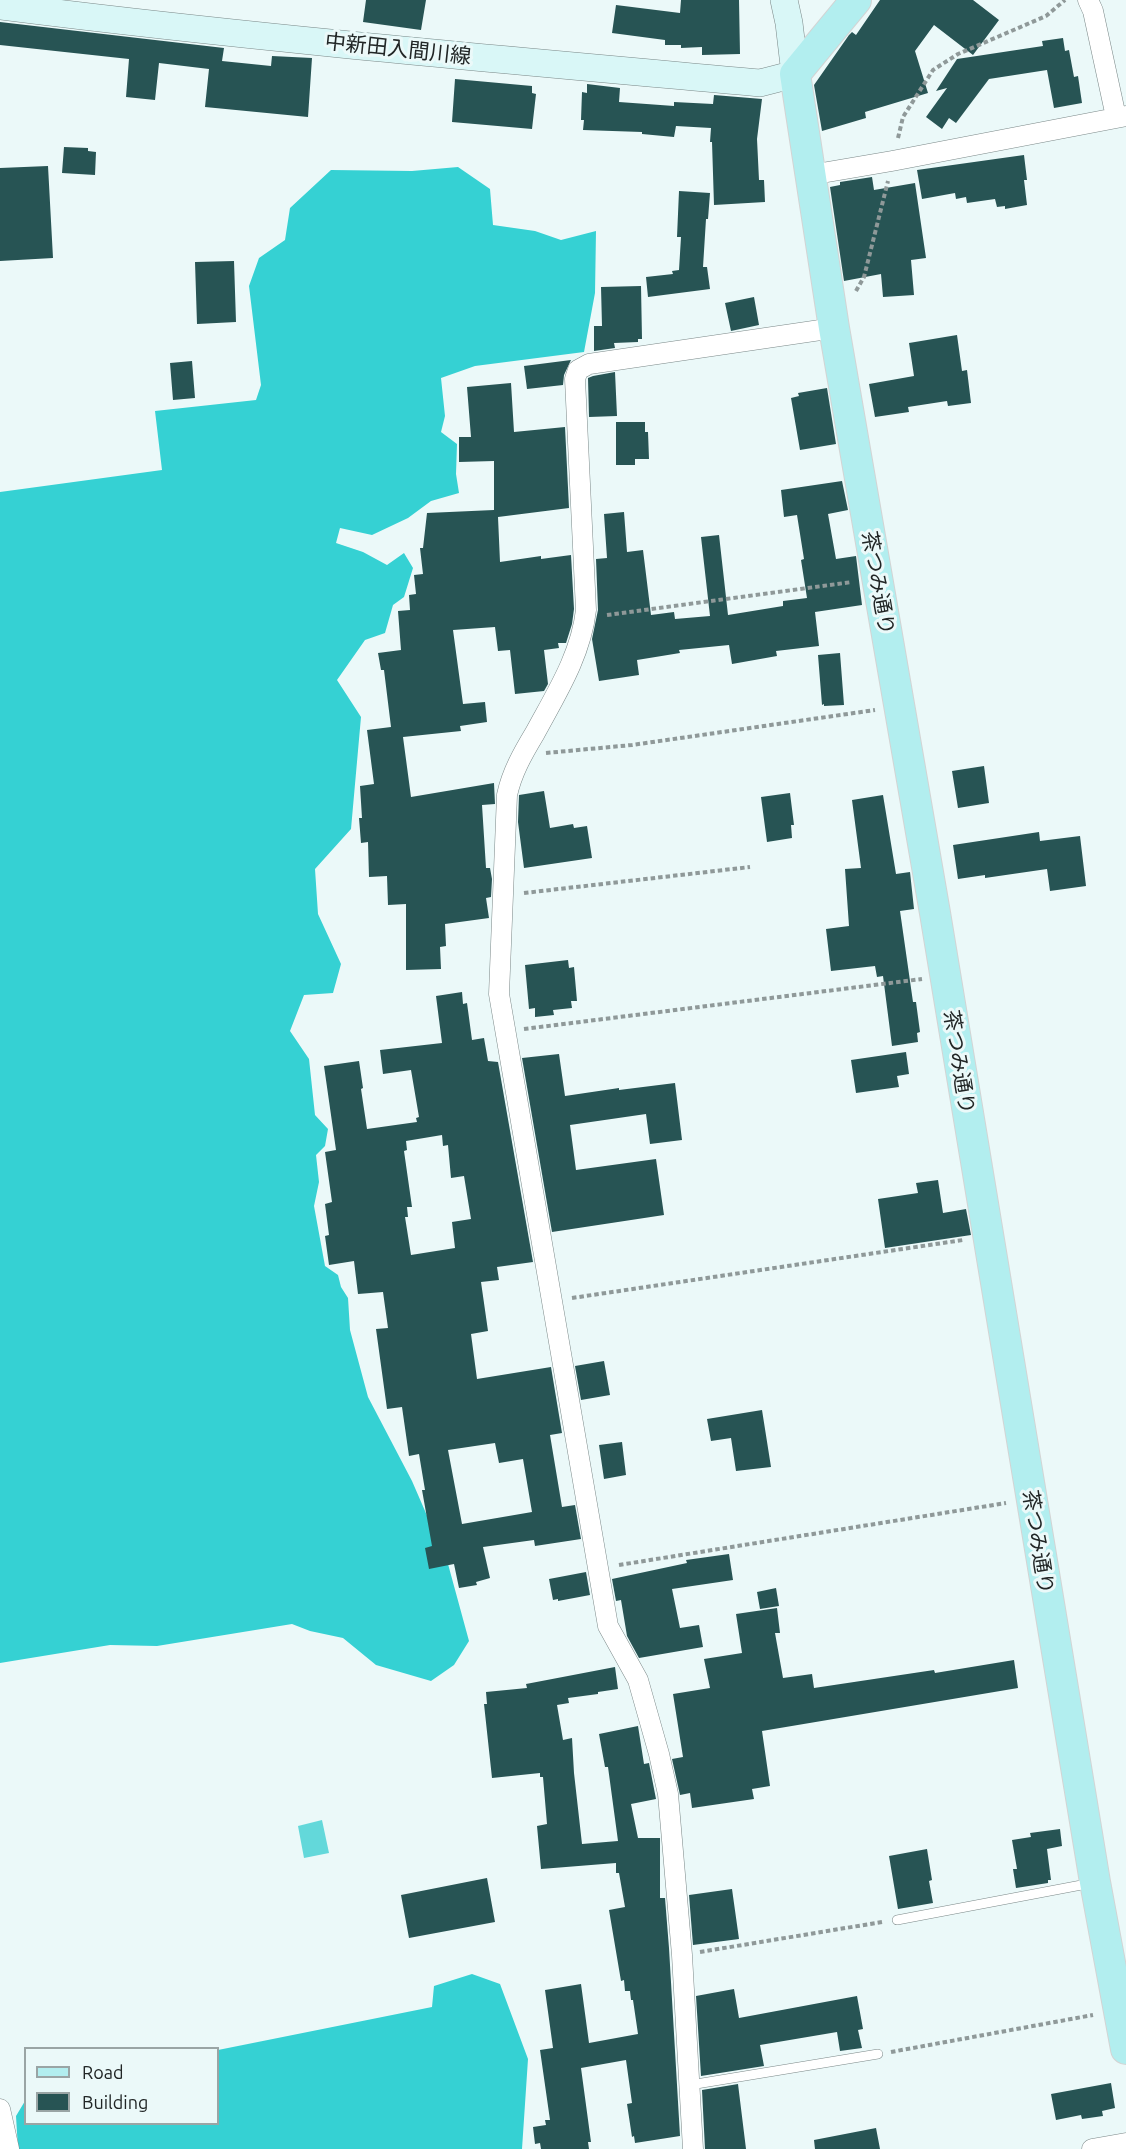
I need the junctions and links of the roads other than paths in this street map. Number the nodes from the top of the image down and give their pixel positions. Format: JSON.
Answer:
{"nodes":[{"id":1,"x":784,"y":0,"type":"edge"},
{"id":2,"x":856,"y":0,"type":"edge"},
{"id":3,"x":1088,"y":0,"type":"edge"},
{"id":4,"x":0,"y":6,"type":"edge"},
{"id":5,"x":795,"y":74,"type":"junction"},
{"id":6,"x":1121,"y":116,"type":"edge"},
{"id":7,"x":810,"y":175,"type":"junction"},
{"id":8,"x":834,"y":328,"type":"junction"},
{"id":9,"x":1095,"y":1882,"type":"junction"},
{"id":10,"x":897,"y":1920,"type":"road end"},
{"id":11,"x":1126,"y":2049,"type":"edge"},
{"id":12,"x":878,"y":2054,"type":"road end"},
{"id":13,"x":690,"y":2085,"type":"junction"},
{"id":14,"x":0,"y":2109,"type":"edge"},
{"id":15,"x":1126,"y":2143,"type":"edge"},
{"id":16,"x":9,"y":2149,"type":"edge"},
{"id":17,"x":693,"y":2149,"type":"edge"},
{"id":18,"x":1092,"y":2149,"type":"edge"}],
"edges":[{"from":1,"to":5,"type":"main road"},
{"from":2,"to":5,"type":"main road"},
{"from":3,"to":6,"type":"street"},
{"from":4,"to":5,"type":"main road","name":"中新田入間川線"},
{"from":5,"to":7,"type":"main road","name":"茶つみ通り"},
{"from":6,"to":7,"type":"street"},
{"from":7,"to":8,"type":"main road","name":"茶つみ通り"},
{"from":8,"to":9,"type":"main road","name":"茶つみ通り"},
{"from":8,"to":13,"type":"street"},
{"from":9,"to":10,"type":"lane"},
{"from":9,"to":11,"type":"main road","name":"茶つみ通り"},
{"from":12,"to":13,"type":"lane"},
{"from":13,"to":17,"type":"street"},
{"from":14,"to":16,"type":"street"},
{"from":15,"to":18,"type":"street"}]}
